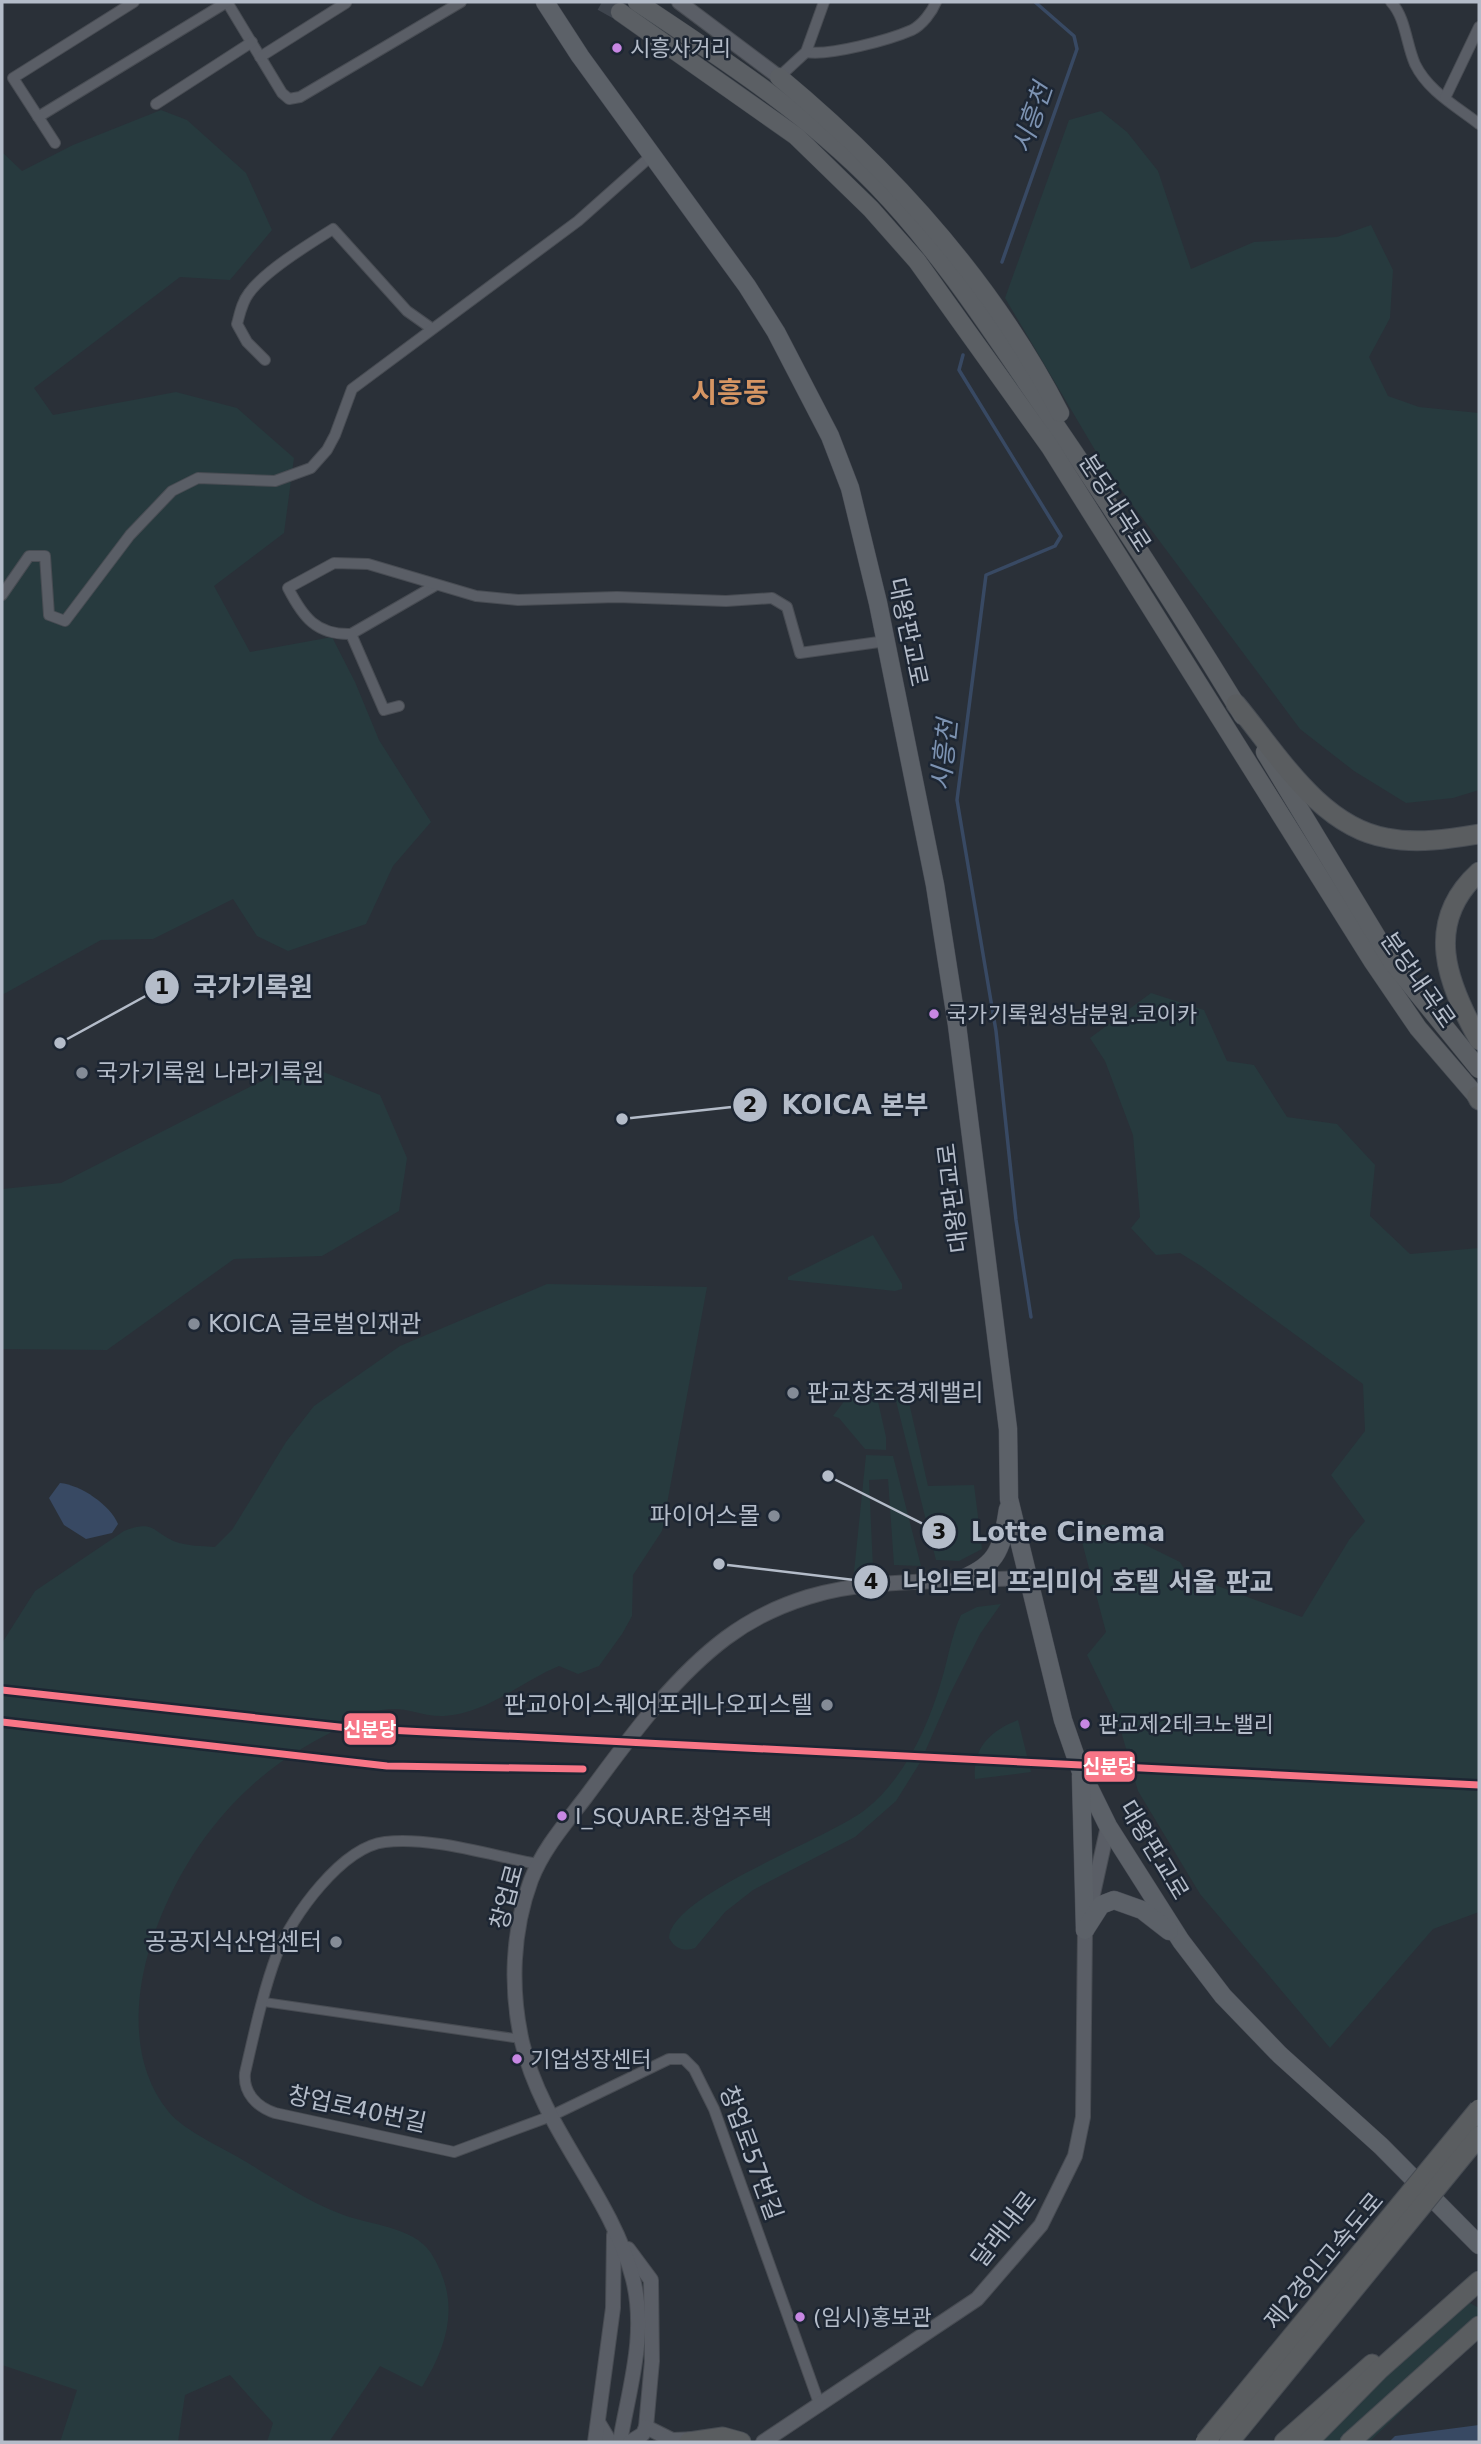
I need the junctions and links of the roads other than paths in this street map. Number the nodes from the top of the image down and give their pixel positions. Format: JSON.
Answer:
{"nodes":[{"id":1,"x":134,"y":2,"type":"edge"},
{"id":2,"x":227,"y":2,"type":"edge"},
{"id":3,"x":461,"y":2,"type":"edge"},
{"id":4,"x":637,"y":2,"type":"tunnel mouth"},
{"id":5,"x":679,"y":2,"type":"edge"},
{"id":6,"x":824,"y":2,"type":"edge"},
{"id":7,"x":936,"y":2,"type":"edge"},
{"id":8,"x":1391,"y":2,"type":"edge"},
{"id":9,"x":346,"y":3,"type":"edge"},
{"id":10,"x":550,"y":3,"type":"edge"},
{"id":11,"x":620,"y":12,"type":"tunnel mouth"},
{"id":12,"x":1479,"y":27,"type":"edge"},
{"id":13,"x":252,"y":42,"type":"junction"},
{"id":14,"x":806,"y":52,"type":"junction"},
{"id":15,"x":260,"y":57,"type":"junction"},
{"id":16,"x":779,"y":77,"type":"junction"},
{"id":17,"x":1445,"y":98,"type":"junction"},
{"id":18,"x":156,"y":104,"type":"dead end"},
{"id":19,"x":38,"y":117,"type":"junction"},
{"id":20,"x":1479,"y":124,"type":"edge"},
{"id":21,"x":55,"y":143,"type":"dead end"},
{"id":22,"x":650,"y":157,"type":"junction"},
{"id":23,"x":432,"y":328,"type":"junction"},
{"id":24,"x":265,"y":360,"type":"dead end"},
{"id":25,"x":1071,"y":448,"type":"junction"},
{"id":26,"x":436,"y":585,"type":"junction"},
{"id":27,"x":2,"y":595,"type":"edge"},
{"id":28,"x":351,"y":634,"type":"junction"},
{"id":29,"x":886,"y":641,"type":"junction"},
{"id":30,"x":1236,"y":704,"type":"junction"},
{"id":31,"x":399,"y":706,"type":"dead end"},
{"id":32,"x":1479,"y":834,"type":"edge"},
{"id":33,"x":1479,"y":872,"type":"edge"},
{"id":34,"x":1479,"y":1040,"type":"edge"},
{"id":35,"x":1479,"y":1069,"type":"edge"},
{"id":36,"x":1478,"y":1098,"type":"edge"},
{"id":37,"x":1009,"y":1499,"type":"junction"},
{"id":38,"x":1026,"y":1577,"type":"junction"},
{"id":39,"x":953,"y":1583,"type":"junction"},
{"id":40,"x":1080,"y":1769,"type":"junction"},
{"id":41,"x":1108,"y":1826,"type":"junction"},
{"id":42,"x":538,"y":1864,"type":"junction"},
{"id":43,"x":1085,"y":1930,"type":"junction"},
{"id":44,"x":1181,"y":1941,"type":"junction"},
{"id":45,"x":264,"y":2002,"type":"junction"},
{"id":46,"x":521,"y":2039,"type":"junction"},
{"id":47,"x":1479,"y":2109,"type":"edge"},
{"id":48,"x":551,"y":2116,"type":"junction"},
{"id":49,"x":1479,"y":2136,"type":"edge"},
{"id":50,"x":614,"y":2231,"type":"junction"},
{"id":51,"x":1479,"y":2245,"type":"edge"},
{"id":52,"x":1479,"y":2281,"type":"edge"},
{"id":53,"x":1459,"y":2297,"type":"junction"},
{"id":54,"x":1479,"y":2328,"type":"edge"},
{"id":55,"x":820,"y":2406,"type":"junction"},
{"id":56,"x":598,"y":2422,"type":"junction"},
{"id":57,"x":646,"y":2427,"type":"junction"},
{"id":58,"x":696,"y":2441,"type":"edge"},
{"id":59,"x":595,"y":2442,"type":"edge"},
{"id":60,"x":610,"y":2442,"type":"edge"},
{"id":61,"x":620,"y":2442,"type":"edge"},
{"id":62,"x":630,"y":2442,"type":"edge"},
{"id":63,"x":741,"y":2442,"type":"edge"},
{"id":64,"x":763,"y":2442,"type":"edge"},
{"id":65,"x":1205,"y":2442,"type":"edge"},
{"id":66,"x":1229,"y":2442,"type":"edge"},
{"id":67,"x":1283,"y":2442,"type":"edge"},
{"id":68,"x":1308,"y":2442,"type":"edge"},
{"id":69,"x":1350,"y":2442,"type":"edge"},
{"id":70,"x":1369,"y":2442,"type":"edge"}],
"edges":[{"from":1,"to":19,"type":"street"},
{"from":2,"to":13,"type":"street"},
{"from":2,"to":19,"type":"street"},
{"from":3,"to":15,"type":"street"},
{"from":4,"to":25,"type":"highway","name":"분당내곡로"},
{"from":5,"to":16,"type":"street"},
{"from":6,"to":14,"type":"street"},
{"from":7,"to":14,"type":"street"},
{"from":8,"to":17,"type":"street"},
{"from":9,"to":15,"type":"street"},
{"from":10,"to":22,"type":"main road","name":"대왕판교로"},
{"from":11,"to":36,"type":"highway","name":"분당내곡로"},
{"from":12,"to":17,"type":"street"},
{"from":13,"to":15,"type":"street"},
{"from":13,"to":18,"type":"street"},
{"from":14,"to":16,"type":"street"},
{"from":16,"to":25,"type":"highway"},
{"from":17,"to":20,"type":"street"},
{"from":19,"to":21,"type":"street"},
{"from":22,"to":23,"type":"street"},
{"from":22,"to":29,"type":"main road","name":"대왕판교로"},
{"from":23,"to":24,"type":"street"},
{"from":23,"to":27,"type":"street"},
{"from":25,"to":30,"type":"highway","name":"분당내곡로"},
{"from":26,"to":28,"type":"street"},
{"from":26,"to":28,"type":"street"},
{"from":26,"to":29,"type":"street"},
{"from":28,"to":31,"type":"street"},
{"from":29,"to":37,"type":"main road","name":"대왕판교로"},
{"from":30,"to":32,"type":"highway"},
{"from":30,"to":35,"type":"highway","name":"분당내곡로"},
{"from":33,"to":34,"type":"highway"},
{"from":37,"to":38,"type":"main road","name":"대왕판교로"},
{"from":37,"to":39,"type":"main road"},
{"from":38,"to":39,"type":"street","name":"창업로"},
{"from":38,"to":40,"type":"main road","name":"대왕판교로"},
{"from":39,"to":42,"type":"street","name":"창업로"},
{"from":40,"to":41,"type":"main road","name":"대왕판교로"},
{"from":40,"to":43,"type":"main road"},
{"from":41,"to":43,"type":"street","name":"달래내로"},
{"from":41,"to":44,"type":"main road","name":"대왕판교로"},
{"from":42,"to":45,"type":"street","name":"창업로40번길"},
{"from":42,"to":46,"type":"street","name":"창업로"},
{"from":43,"to":44,"type":"main road"},
{"from":43,"to":55,"type":"street","name":"달래내로"},
{"from":44,"to":51,"type":"main road","name":"대왕판교로"},
{"from":45,"to":46,"type":"street"},
{"from":45,"to":48,"type":"street","name":"창업로40번길"},
{"from":46,"to":48,"type":"street","name":"창업로"},
{"from":47,"to":65,"type":"highway","name":"제2경인고속도로","bridge":true},
{"from":48,"to":50,"type":"street","name":"창업로"},
{"from":48,"to":55,"type":"street","name":"창업로57번길"},
{"from":49,"to":66,"type":"highway","name":"제2경인고속도로","bridge":true},
{"from":50,"to":56,"type":"street"},
{"from":50,"to":57,"type":"street"},
{"from":50,"to":61,"type":"street"},
{"from":52,"to":53,"type":"highway"},
{"from":53,"to":67,"type":"highway"},
{"from":53,"to":68,"type":"highway"},
{"from":54,"to":69,"type":"highway"},
{"from":54,"to":70,"type":"highway"},
{"from":55,"to":64,"type":"street","name":"달래내로"},
{"from":56,"to":59,"type":"street"},
{"from":56,"to":60,"type":"street"},
{"from":57,"to":58,"type":"street"},
{"from":57,"to":62,"type":"street"},
{"from":58,"to":63,"type":"highway"}]}
